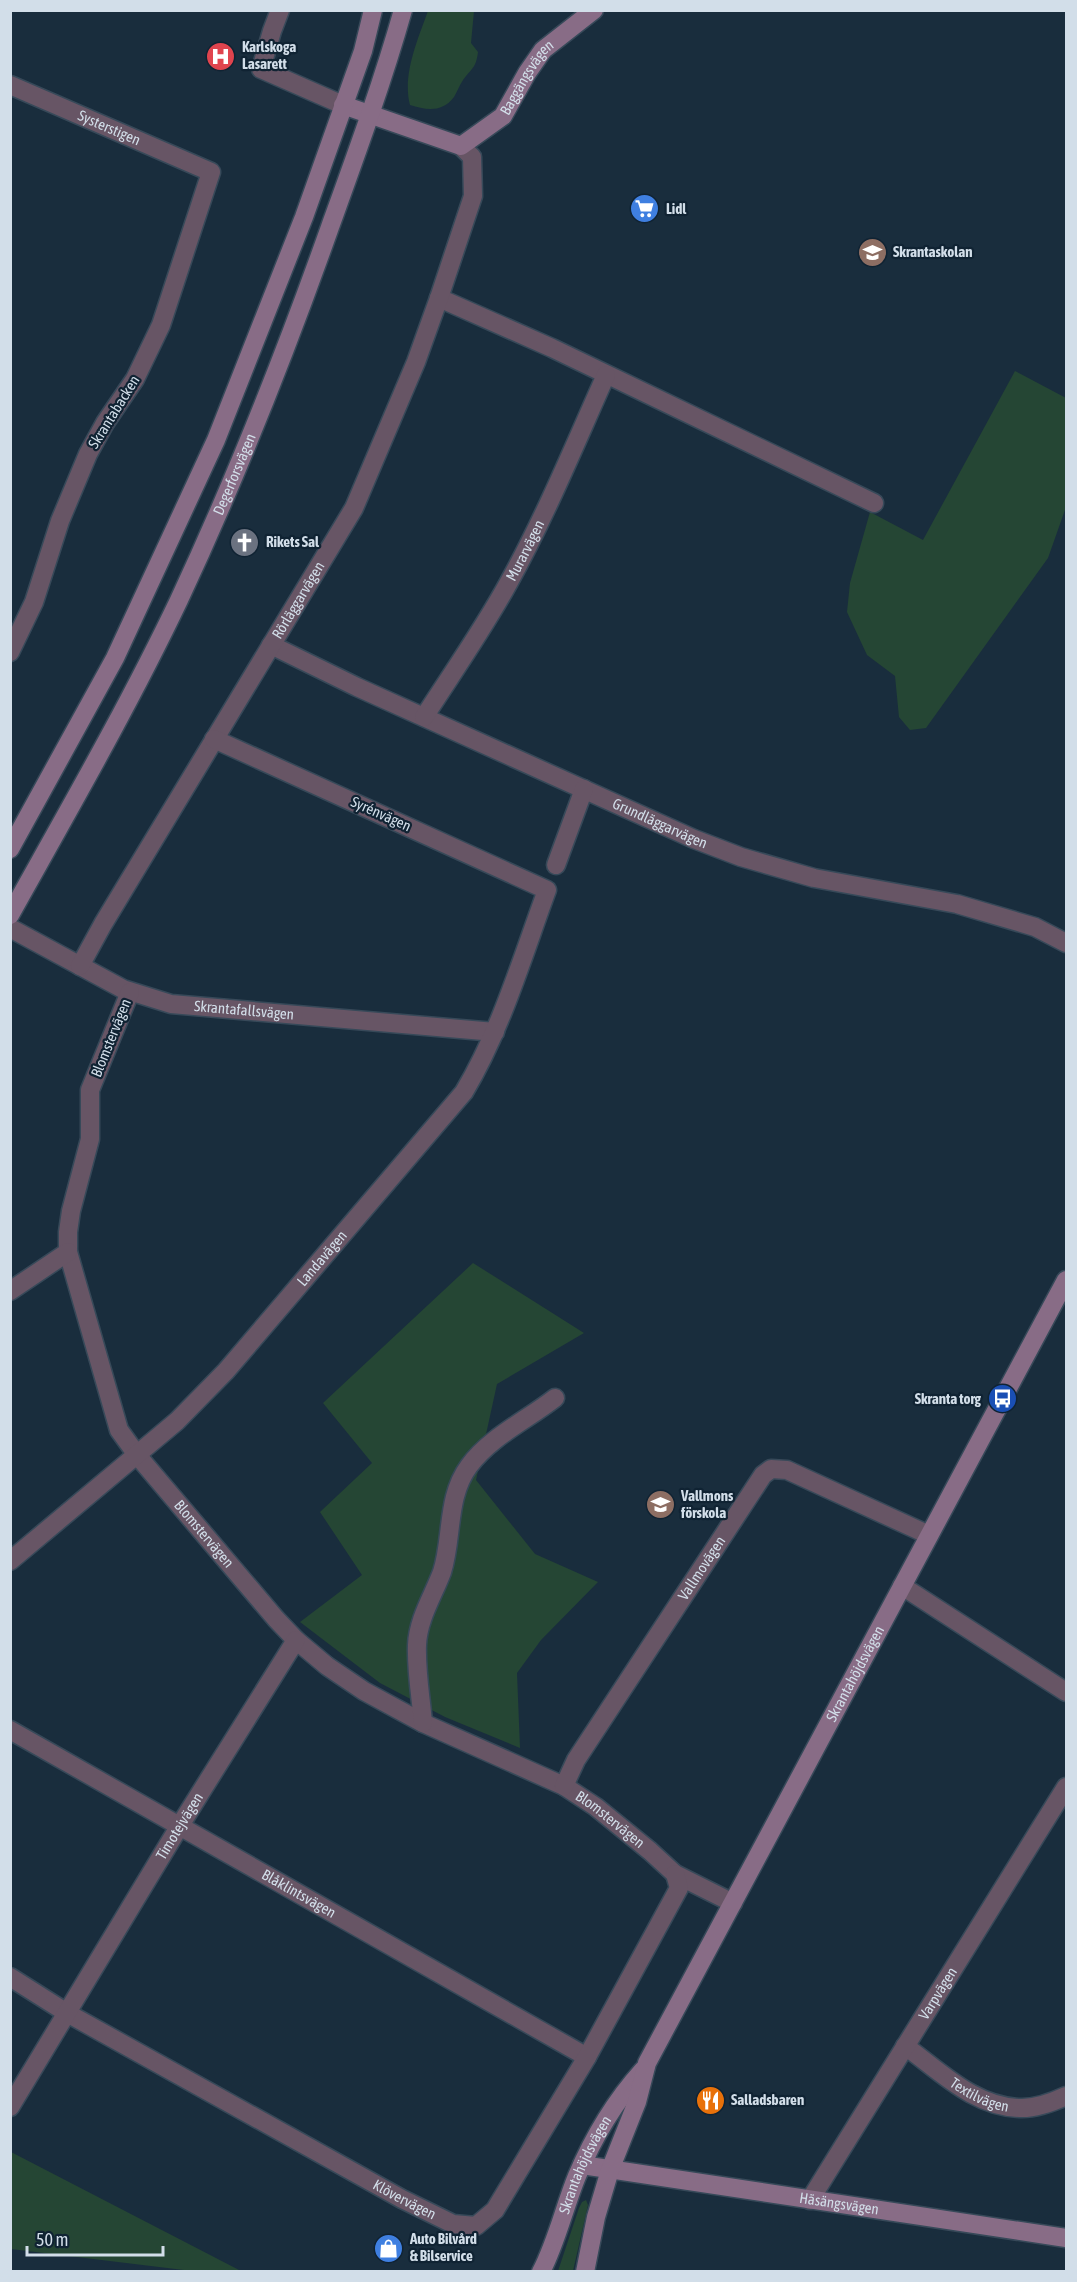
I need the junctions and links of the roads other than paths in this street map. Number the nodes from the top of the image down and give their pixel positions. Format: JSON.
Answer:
{"nodes":[{"id":1,"x":280,"y":10,"type":"edge"},
{"id":2,"x":373,"y":10,"type":"edge"},
{"id":3,"x":403,"y":10,"type":"edge"},
{"id":4,"x":594,"y":10,"type":"edge"},
{"id":5,"x":10,"y":85,"type":"edge"},
{"id":6,"x":343,"y":105,"type":"junction"},
{"id":7,"x":370,"y":114,"type":"junction"},
{"id":8,"x":461,"y":146,"type":"junction"},
{"id":9,"x":209,"y":171,"type":"joint"},
{"id":10,"x":439,"y":298,"type":"junction"},
{"id":11,"x":606,"y":375,"type":"junction"},
{"id":12,"x":874,"y":503,"type":"dead end"},
{"id":13,"x":271,"y":645,"type":"junction"},
{"id":14,"x":10,"y":652,"type":"edge"},
{"id":15,"x":424,"y":717,"type":"junction"},
{"id":16,"x":214,"y":739,"type":"junction"},
{"id":17,"x":584,"y":789,"type":"junction"},
{"id":18,"x":10,"y":849,"type":"edge"},
{"id":19,"x":556,"y":865,"type":"dead end"},
{"id":20,"x":547,"y":890,"type":"joint"},
{"id":21,"x":10,"y":915,"type":"edge"},
{"id":22,"x":10,"y":928,"type":"edge"},
{"id":23,"x":1066,"y":943,"type":"edge"},
{"id":24,"x":80,"y":966,"type":"junction"},
{"id":25,"x":130,"y":992,"type":"junction"},
{"id":26,"x":495,"y":1032,"type":"junction"},
{"id":27,"x":68,"y":1252,"type":"junction"},
{"id":28,"x":1066,"y":1280,"type":"edge"},
{"id":29,"x":10,"y":1291,"type":"edge"},
{"id":30,"x":555,"y":1398,"type":"dead end"},
{"id":31,"x":137,"y":1455,"type":"junction"},
{"id":32,"x":929,"y":1535,"type":"junction"},
{"id":33,"x":10,"y":1561,"type":"edge"},
{"id":34,"x":902,"y":1586,"type":"junction"},
{"id":35,"x":296,"y":1640,"type":"junction"},
{"id":36,"x":1066,"y":1692,"type":"edge"},
{"id":37,"x":423,"y":1723,"type":"junction"},
{"id":38,"x":10,"y":1730,"type":"edge"},
{"id":39,"x":564,"y":1786,"type":"junction"},
{"id":40,"x":1066,"y":1787,"type":"edge"},
{"id":41,"x":179,"y":1827,"type":"junction"},
{"id":42,"x":675,"y":1874,"type":"junction"},
{"id":43,"x":733,"y":1903,"type":"junction"},
{"id":44,"x":10,"y":1977,"type":"edge"},
{"id":45,"x":67,"y":2013,"type":"junction"},
{"id":46,"x":905,"y":2046,"type":"junction"},
{"id":47,"x":587,"y":2057,"type":"junction"},
{"id":48,"x":644,"y":2068,"type":"junction"},
{"id":49,"x":1066,"y":2096,"type":"edge"},
{"id":50,"x":10,"y":2107,"type":"edge"},
{"id":51,"x":582,"y":2165,"type":"junction"},
{"id":52,"x":610,"y":2170,"type":"junction"},
{"id":53,"x":810,"y":2200,"type":"junction"},
{"id":54,"x":1066,"y":2238,"type":"edge"},
{"id":55,"x":541,"y":2271,"type":"edge"},
{"id":56,"x":585,"y":2271,"type":"edge"}],
"edges":[{"from":1,"to":6,"type":"street"},
{"from":2,"to":6,"type":"street","name":"Degerforsvägen"},
{"from":3,"to":7,"type":"street","name":"Degerforsvägen"},
{"from":4,"to":8,"type":"street","name":"Baggängsvägen"},
{"from":5,"to":9,"type":"street","name":"Systerstigen"},
{"from":6,"to":7,"type":"street"},
{"from":6,"to":18,"type":"street","name":"Degerforsvägen"},
{"from":7,"to":8,"type":"street"},
{"from":7,"to":21,"type":"street","name":"Degerforsvägen"},
{"from":8,"to":10,"type":"street","name":"Rörläggarvägen"},
{"from":9,"to":14,"type":"street","name":"Skrantabacken"},
{"from":10,"to":11,"type":"street"},
{"from":10,"to":13,"type":"street","name":"Rörläggarvägen"},
{"from":11,"to":12,"type":"street"},
{"from":11,"to":15,"type":"street","name":"Murarvägen"},
{"from":13,"to":15,"type":"street","name":"Grundläggarvägen"},
{"from":13,"to":16,"type":"street","name":"Rörläggarvägen"},
{"from":15,"to":17,"type":"street","name":"Grundläggarvägen"},
{"from":16,"to":20,"type":"street","name":"Syrénvägen"},
{"from":16,"to":24,"type":"street","name":"Rörläggarvägen"},
{"from":17,"to":19,"type":"street"},
{"from":17,"to":23,"type":"street","name":"Grundläggarvägen"},
{"from":20,"to":26,"type":"street","name":"Landavägen"},
{"from":22,"to":24,"type":"street","name":"Skrantafallsvägen"},
{"from":24,"to":25,"type":"street","name":"Skrantafallsvägen"},
{"from":25,"to":26,"type":"street","name":"Skrantafallsvägen"},
{"from":25,"to":27,"type":"street","name":"Blomstervägen"},
{"from":26,"to":31,"type":"street","name":"Landavägen"},
{"from":27,"to":29,"type":"street"},
{"from":27,"to":31,"type":"street","name":"Blomstervägen"},
{"from":28,"to":32,"type":"street","name":"Skrantahöjdsvägen"},
{"from":30,"to":37,"type":"street"},
{"from":31,"to":33,"type":"street","name":"Landavägen"},
{"from":31,"to":35,"type":"street","name":"Blomstervägen"},
{"from":32,"to":34,"type":"street","name":"Skrantahöjdsvägen"},
{"from":32,"to":39,"type":"street","name":"Vallmovägen"},
{"from":34,"to":36,"type":"street"},
{"from":34,"to":43,"type":"street","name":"Skrantahöjdsvägen"},
{"from":35,"to":37,"type":"street","name":"Blomstervägen"},
{"from":35,"to":41,"type":"street","name":"Timotejvägen"},
{"from":37,"to":39,"type":"street","name":"Blomstervägen"},
{"from":38,"to":41,"type":"street","name":"Blåklintsvägen"},
{"from":39,"to":42,"type":"street","name":"Blomstervägen"},
{"from":40,"to":46,"type":"street","name":"Varpvägen"},
{"from":41,"to":45,"type":"street","name":"Timotejvägen"},
{"from":41,"to":47,"type":"street","name":"Blåklintsvägen"},
{"from":42,"to":43,"type":"street","name":"Blomstervägen"},
{"from":42,"to":47,"type":"street","name":"Klövervägen"},
{"from":43,"to":48,"type":"street","name":"Skrantahöjdsvägen"},
{"from":44,"to":45,"type":"street","name":"Klövervägen"},
{"from":45,"to":47,"type":"street","name":"Klövervägen"},
{"from":45,"to":50,"type":"street","name":"Timotejvägen"},
{"from":46,"to":49,"type":"street","name":"Textilvägen"},
{"from":46,"to":53,"type":"street","name":"Varpvägen"},
{"from":48,"to":51,"type":"street","name":"Skrantahöjdsvägen"},
{"from":48,"to":52,"type":"street","name":"Skrantahöjdsvägen"},
{"from":51,"to":52,"type":"street","name":"Häsängsvägen"},
{"from":51,"to":55,"type":"street","name":"Skrantahöjdsvägen"},
{"from":52,"to":53,"type":"street","name":"Häsängsvägen"},
{"from":52,"to":56,"type":"street","name":"Skrantahöjdsvägen"},
{"from":53,"to":54,"type":"street","name":"Häsängsvägen"}]}
